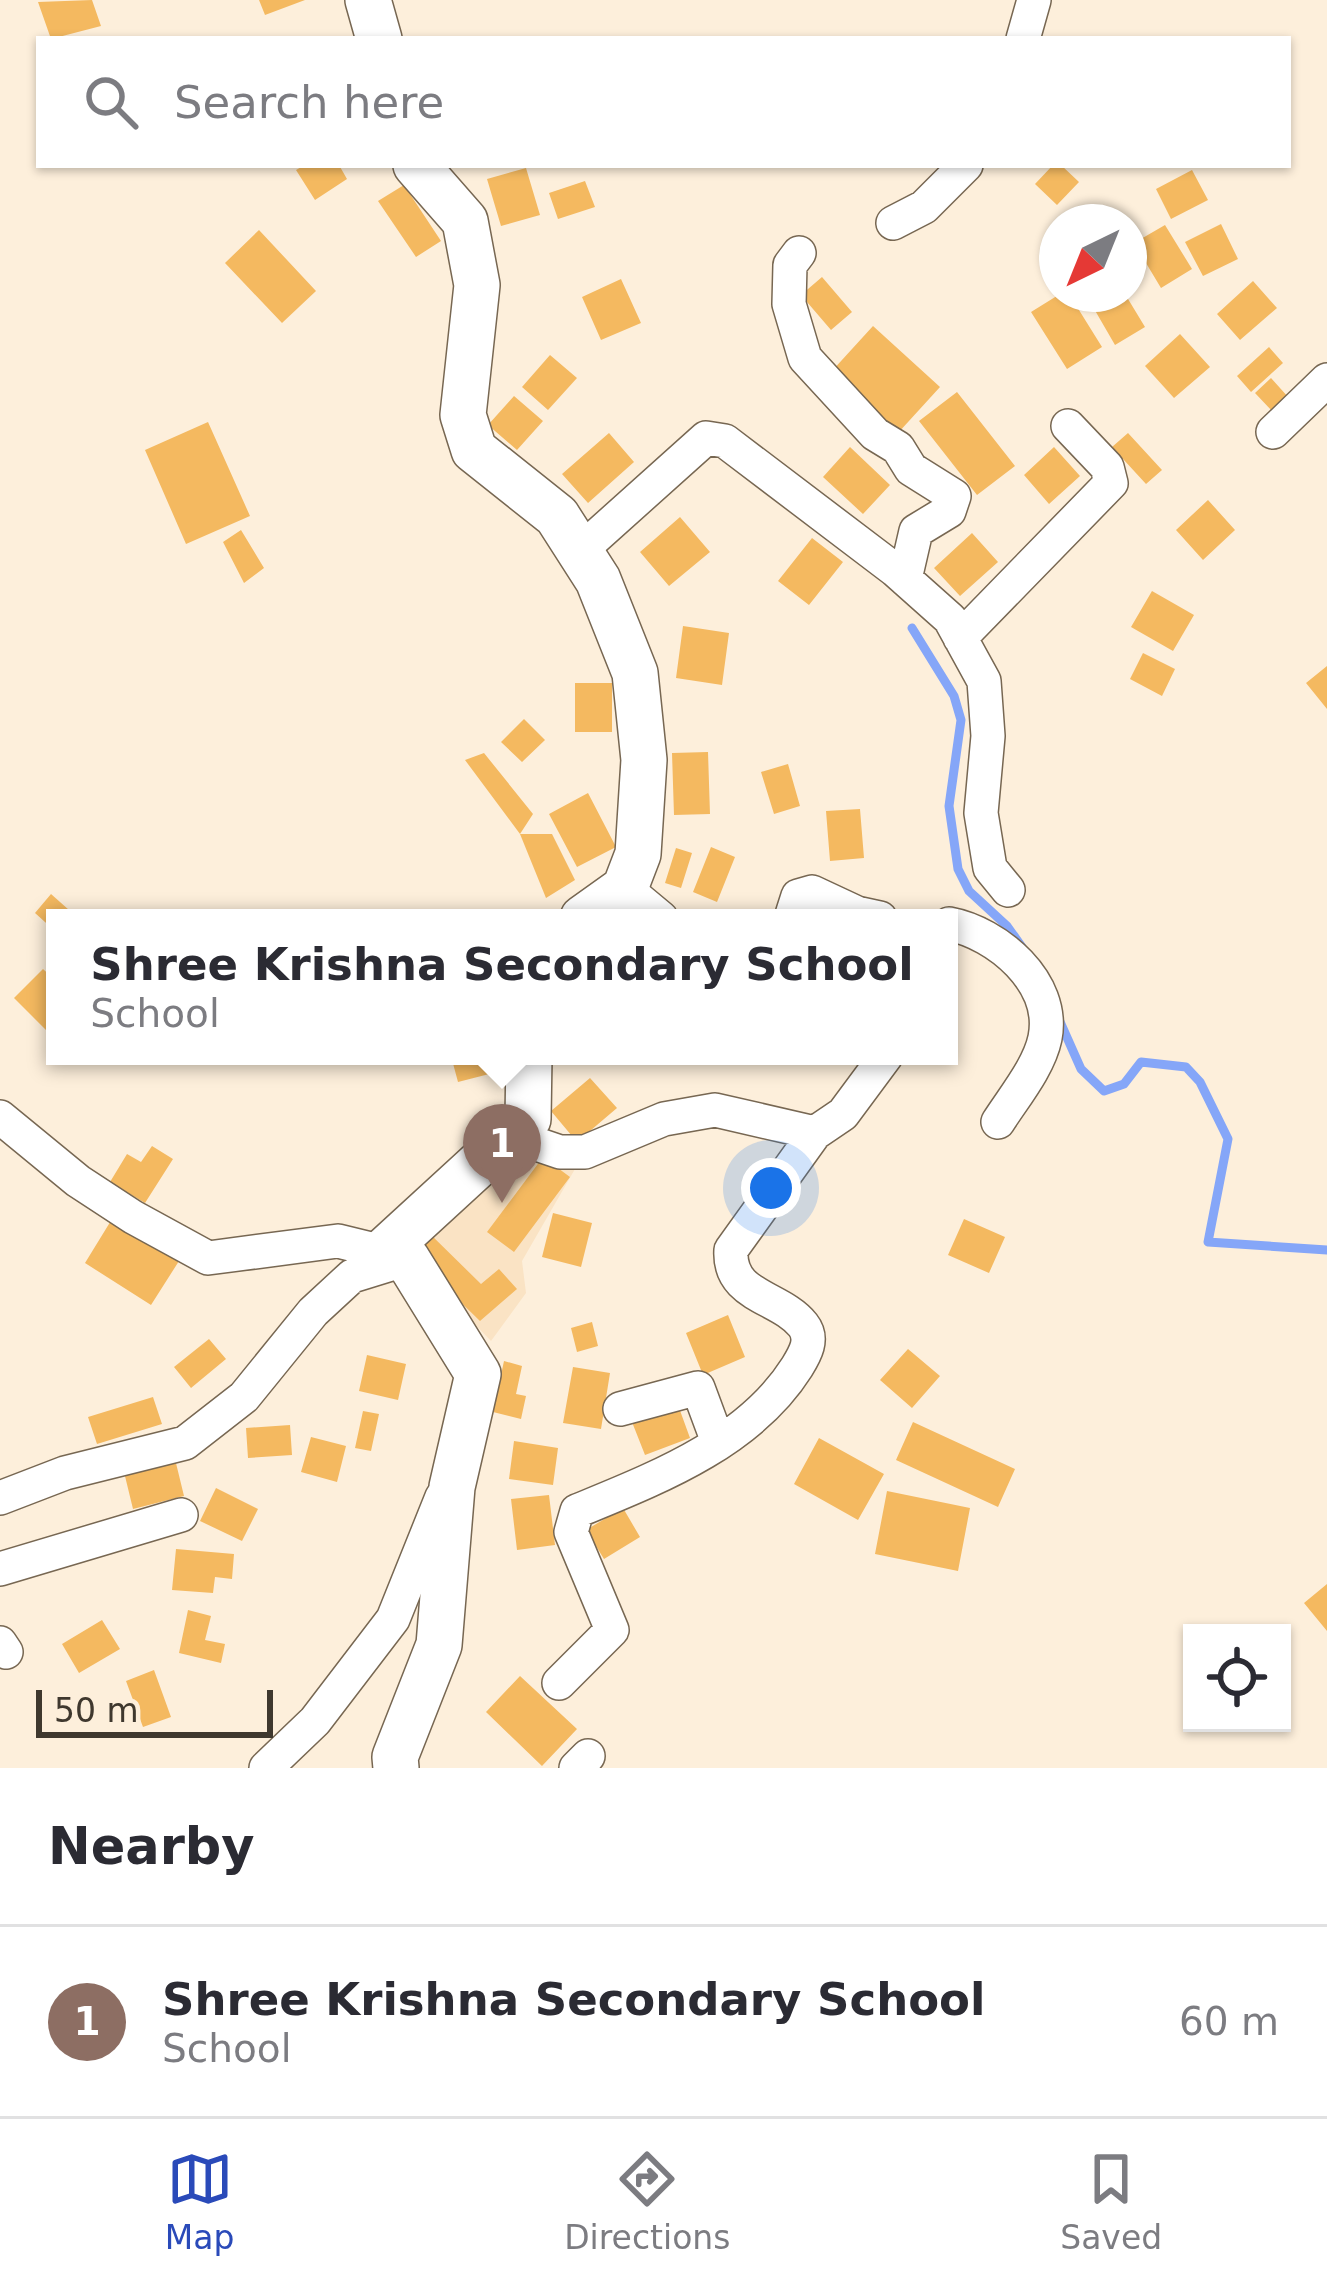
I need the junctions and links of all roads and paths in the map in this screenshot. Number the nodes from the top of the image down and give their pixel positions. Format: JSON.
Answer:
{"nodes":[{"id":1,"x":368,"y":0,"type":"edge"},
{"id":2,"x":1034,"y":0,"type":"edge"},
{"id":3,"x":379,"y":36,"type":"edge"},
{"id":4,"x":1024,"y":36,"type":"edge"},
{"id":5,"x":419,"y":168,"type":"edge"},
{"id":6,"x":963,"y":168,"type":"edge"},
{"id":7,"x":892,"y":223,"type":"dead end"},
{"id":8,"x":799,"y":253,"type":"dead end"},
{"id":9,"x":1327,"y":380,"type":"edge"},
{"id":10,"x":1068,"y":426,"type":"dead end"},
{"id":11,"x":1273,"y":432,"type":"dead end"},
{"id":12,"x":580,"y":551,"type":"junction"},
{"id":13,"x":905,"y":579,"type":"junction"},
{"id":14,"x":960,"y":638,"type":"junction"},
{"id":15,"x":625,"y":888,"type":"junction"},
{"id":16,"x":1008,"y":890,"type":"dead end"},
{"id":17,"x":596,"y":909,"type":"edge"},
{"id":18,"x":650,"y":909,"type":"edge"},
{"id":19,"x":793,"y":909,"type":"edge"},
{"id":20,"x":848,"y":909,"type":"edge"},
{"id":21,"x":958,"y":926,"type":"edge"},
{"id":22,"x":529,"y":1065,"type":"edge"},
{"id":23,"x":879,"y":1065,"type":"edge"},
{"id":24,"x":0,"y":1117,"type":"edge"},
{"id":25,"x":998,"y":1122,"type":"dead end"},
{"id":26,"x":815,"y":1133,"type":"junction"},
{"id":27,"x":510,"y":1136,"type":"junction"},
{"id":28,"x":395,"y":1255,"type":"junction"},
{"id":29,"x":620,"y":1408,"type":"dead end"},
{"id":30,"x":718,"y":1442,"type":"junction"},
{"id":31,"x":452,"y":1486,"type":"junction"},
{"id":32,"x":0,"y":1498,"type":"edge"},
{"id":33,"x":181,"y":1515,"type":"dead end"},
{"id":34,"x":0,"y":1569,"type":"edge"},
{"id":35,"x":559,"y":1683,"type":"dead end"},
{"id":36,"x":266,"y":1768,"type":"edge"},
{"id":37,"x":395,"y":1768,"type":"edge"}],
"edges":[{"from":1,"to":3,"type":"street"},
{"from":2,"to":4,"type":"street"},
{"from":5,"to":12,"type":"street"},
{"from":6,"to":7,"type":"street"},
{"from":8,"to":13,"type":"street"},
{"from":9,"to":11,"type":"street"},
{"from":10,"to":14,"type":"street"},
{"from":12,"to":13,"type":"street"},
{"from":12,"to":15,"type":"street"},
{"from":13,"to":14,"type":"street"},
{"from":14,"to":16,"type":"street"},
{"from":15,"to":17,"type":"street"},
{"from":15,"to":18,"type":"street"},
{"from":19,"to":20,"type":"street"},
{"from":21,"to":25,"type":"street"},
{"from":22,"to":27,"type":"street"},
{"from":23,"to":26,"type":"street"},
{"from":24,"to":28,"type":"street"},
{"from":26,"to":27,"type":"street"},
{"from":26,"to":30,"type":"street"},
{"from":27,"to":28,"type":"street"},
{"from":28,"to":31,"type":"street"},
{"from":28,"to":32,"type":"street"},
{"from":29,"to":30,"type":"street"},
{"from":30,"to":35,"type":"street"},
{"from":31,"to":36,"type":"street"},
{"from":31,"to":37,"type":"street"},
{"from":33,"to":34,"type":"street"}]}
